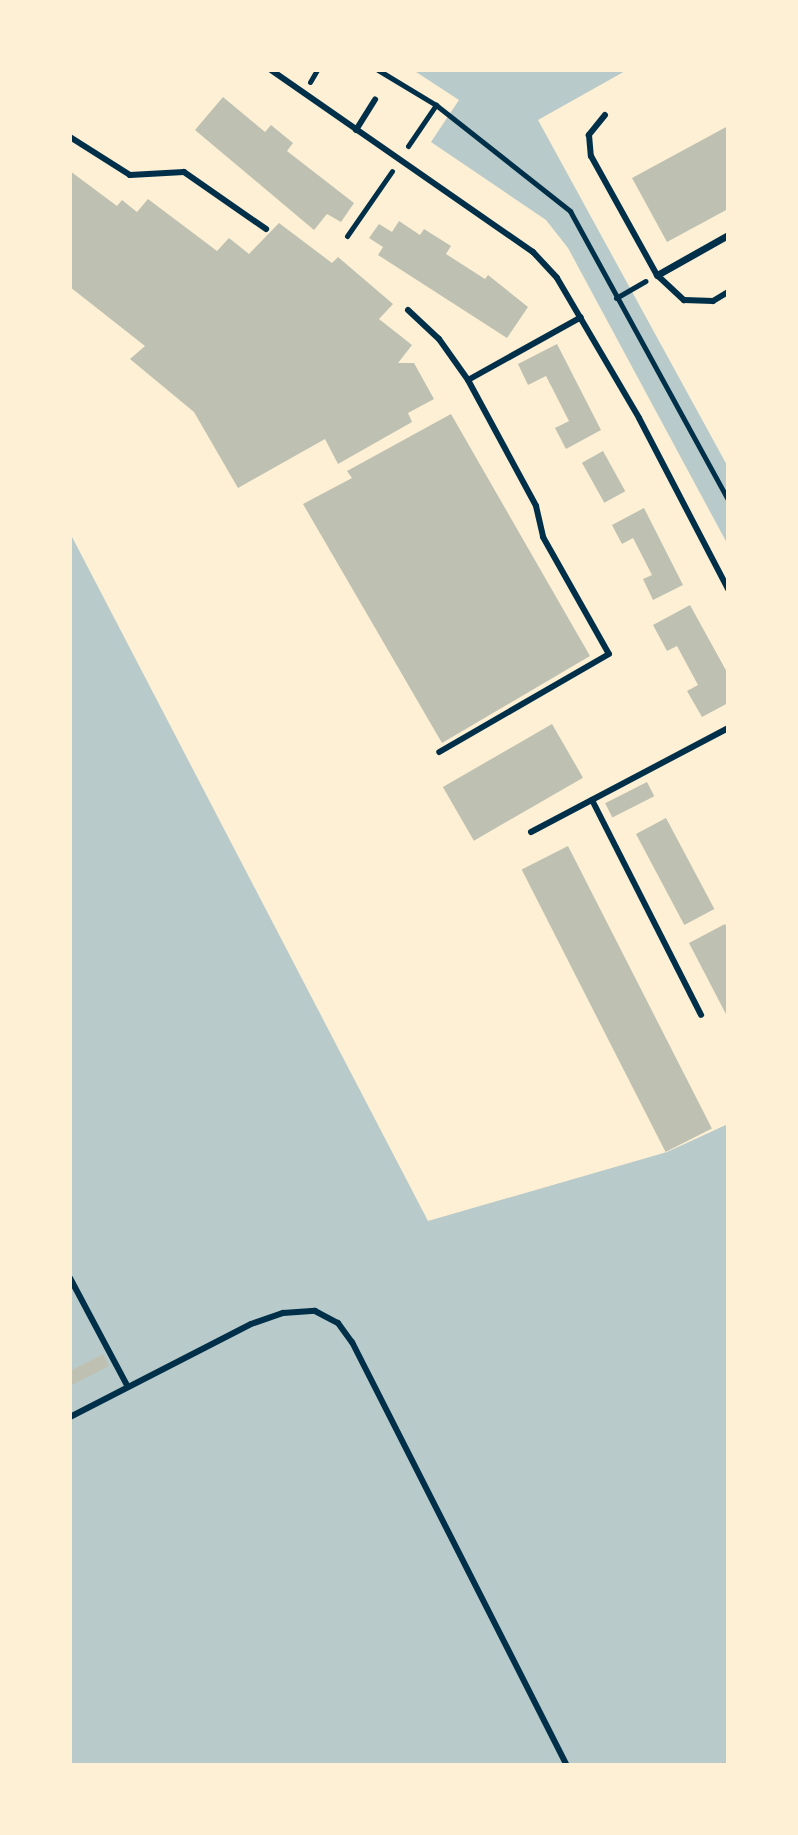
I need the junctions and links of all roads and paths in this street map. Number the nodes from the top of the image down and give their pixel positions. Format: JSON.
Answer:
{"nodes":[{"id":1,"x":271,"y":70,"type":"edge"},
{"id":2,"x":378,"y":70,"type":"edge"},
{"id":3,"x":375,"y":99,"type":"dead end"},
{"id":4,"x":605,"y":115,"type":"dead end"},
{"id":5,"x":356,"y":130,"type":"junction"},
{"id":6,"x":70,"y":137,"type":"edge"},
{"id":7,"x":266,"y":229,"type":"dead end"},
{"id":8,"x":728,"y":235,"type":"edge"},
{"id":9,"x":657,"y":275,"type":"junction"},
{"id":10,"x":631,"y":290,"type":"dead end"},
{"id":11,"x":728,"y":292,"type":"edge"},
{"id":12,"x":616,"y":298,"type":"junction"},
{"id":13,"x":408,"y":310,"type":"dead end"},
{"id":14,"x":581,"y":317,"type":"junction"},
{"id":15,"x":468,"y":380,"type":"junction"},
{"id":16,"x":728,"y":500,"type":"edge"},
{"id":17,"x":728,"y":589,"type":"edge"},
{"id":18,"x":728,"y":728,"type":"edge"},
{"id":19,"x":439,"y":752,"type":"dead end"},
{"id":20,"x":592,"y":800,"type":"junction"},
{"id":21,"x":531,"y":832,"type":"dead end"},
{"id":22,"x":701,"y":1015,"type":"dead end"},
{"id":23,"x":70,"y":1278,"type":"edge"},
{"id":24,"x":128,"y":1387,"type":"junction"},
{"id":25,"x":70,"y":1417,"type":"edge"},
{"id":26,"x":567,"y":1765,"type":"edge"}],
"edges":[{"from":1,"to":5,"type":"lane"},
{"from":2,"to":12,"type":"path"},
{"from":3,"to":5,"type":"lane"},
{"from":4,"to":9,"type":"lane"},
{"from":5,"to":14,"type":"lane"},
{"from":6,"to":7,"type":"lane"},
{"from":8,"to":9,"type":"street"},
{"from":9,"to":11,"type":"lane"},
{"from":10,"to":12,"type":"path"},
{"from":12,"to":16,"type":"path"},
{"from":13,"to":15,"type":"lane"},
{"from":14,"to":15,"type":"lane"},
{"from":14,"to":17,"type":"lane"},
{"from":15,"to":19,"type":"lane"},
{"from":18,"to":20,"type":"lane"},
{"from":20,"to":21,"type":"lane"},
{"from":20,"to":22,"type":"lane"},
{"from":23,"to":24,"type":"lane"},
{"from":24,"to":25,"type":"lane"},
{"from":24,"to":26,"type":"lane"}]}
